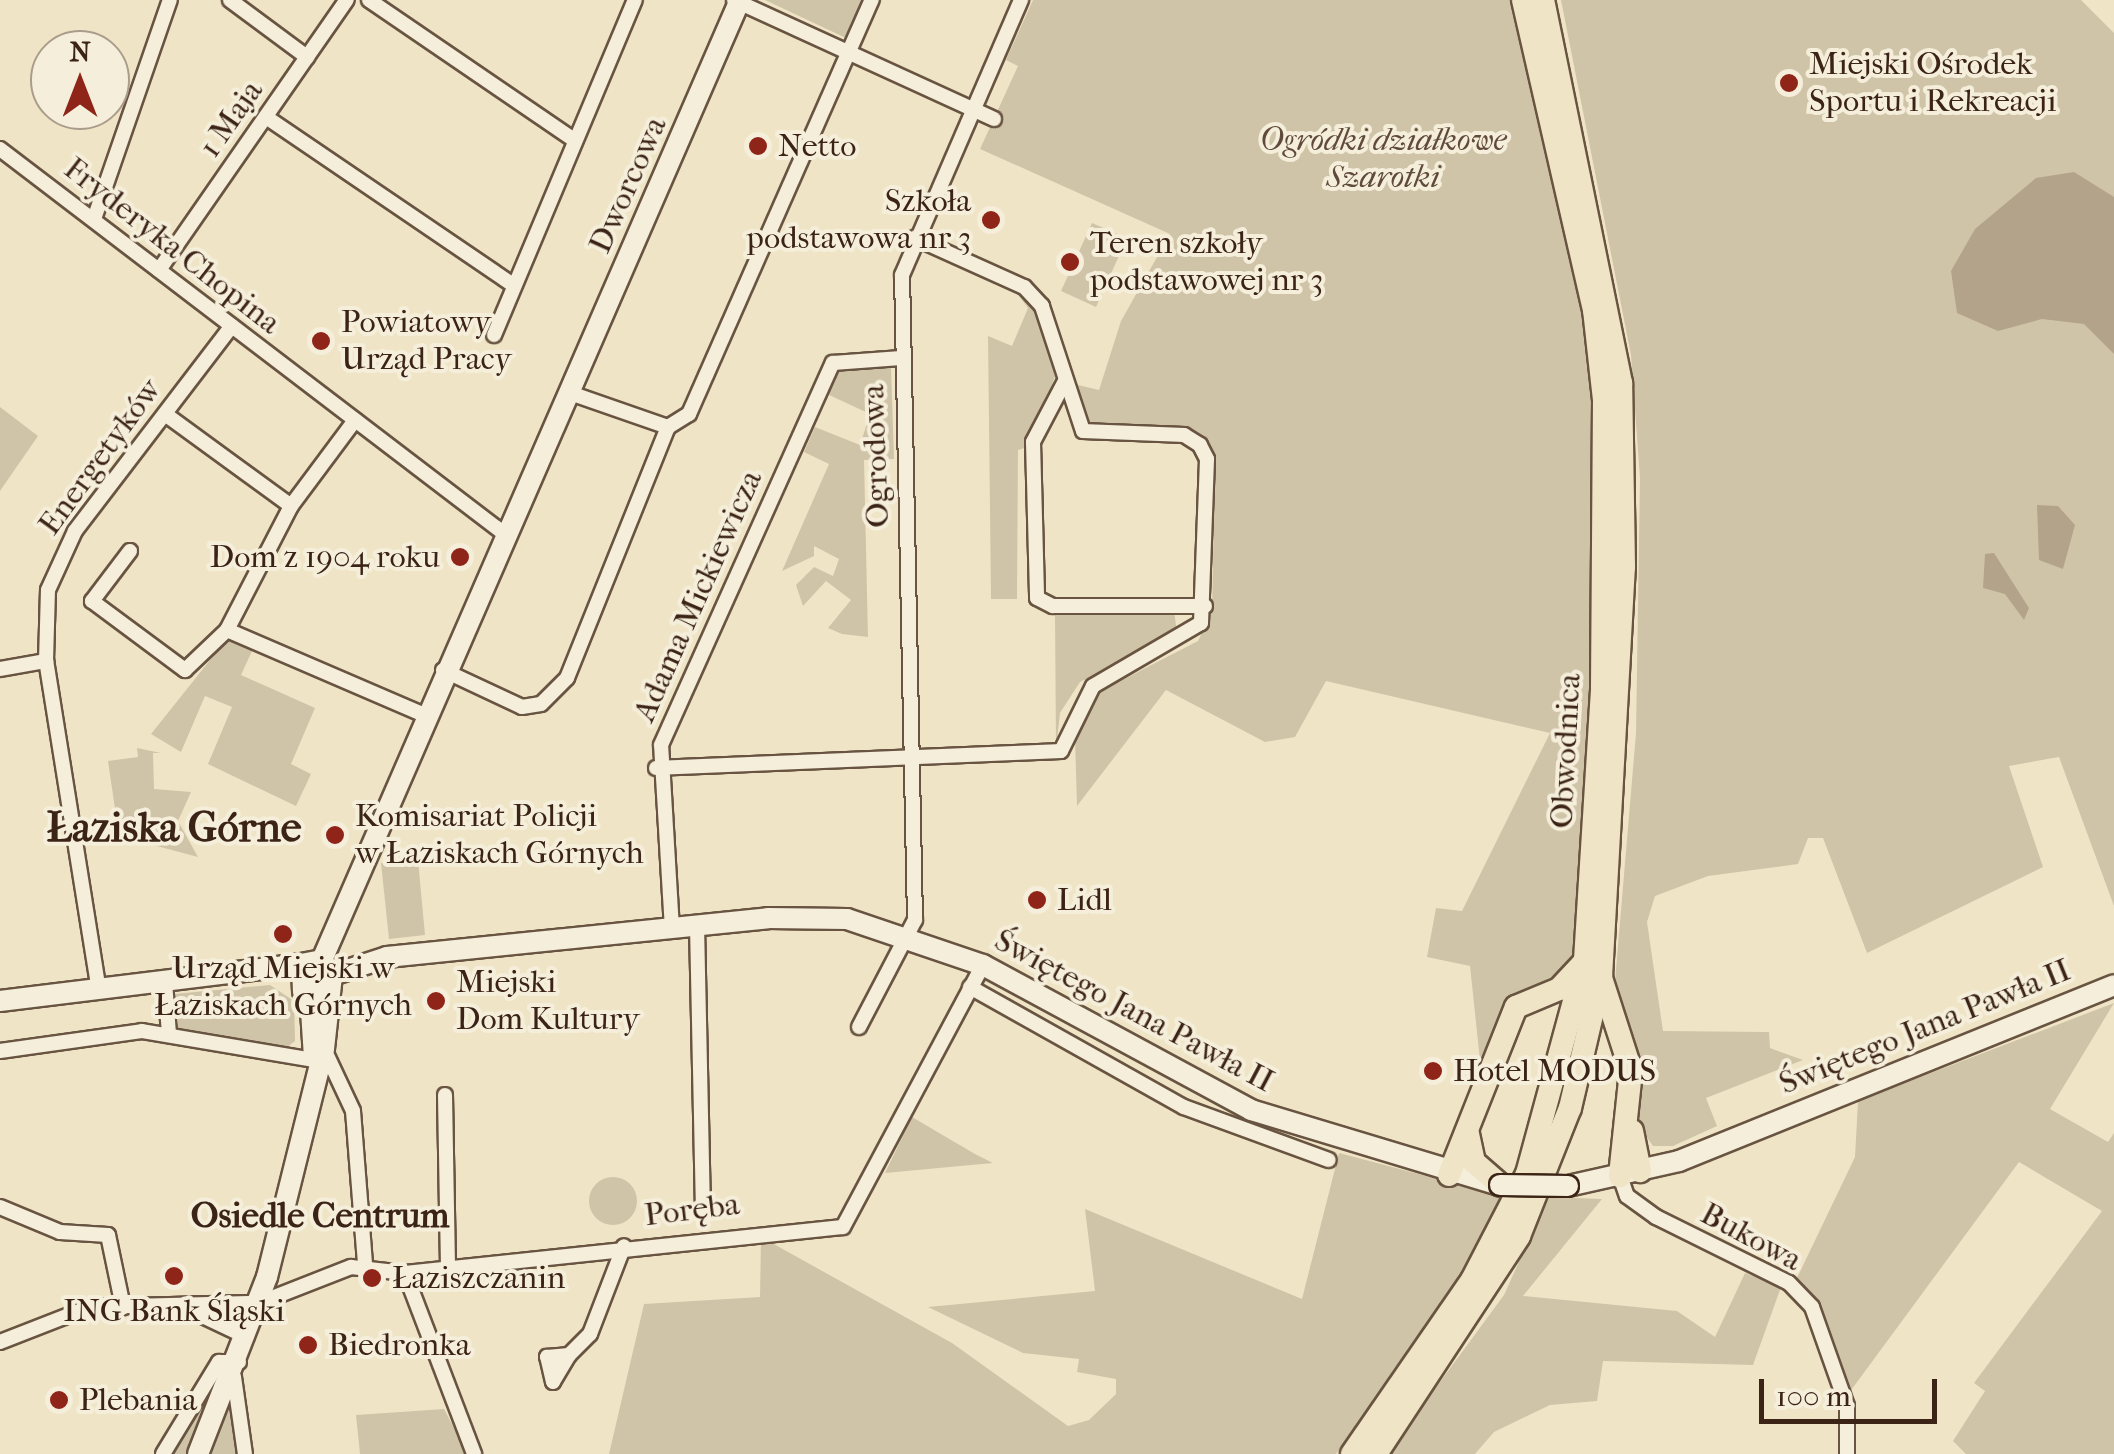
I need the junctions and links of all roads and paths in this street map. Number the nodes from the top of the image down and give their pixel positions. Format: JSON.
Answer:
{"nodes":[{"id":1,"x":170,"y":0,"type":"edge"},
{"id":2,"x":230,"y":0,"type":"edge"},
{"id":3,"x":347,"y":0,"type":"edge"},
{"id":4,"x":369,"y":0,"type":"edge"},
{"id":5,"x":635,"y":0,"type":"edge"},
{"id":6,"x":872,"y":0,"type":"edge"},
{"id":7,"x":1021,"y":0,"type":"edge"},
{"id":8,"x":1523,"y":0,"type":"edge"},
{"id":9,"x":1543,"y":0,"type":"edge"},
{"id":10,"x":738,"y":1,"type":"edge"},
{"id":11,"x":849,"y":52,"type":"junction"},
{"id":12,"x":307,"y":57,"type":"junction"},
{"id":13,"x":972,"y":110,"type":"junction"},
{"id":14,"x":266,"y":117,"type":"junction"},
{"id":15,"x":994,"y":119,"type":"dead end"},
{"id":16,"x":574,"y":140,"type":"junction"},
{"id":17,"x":0,"y":148,"type":"edge"},
{"id":18,"x":94,"y":219,"type":"junction"},
{"id":19,"x":915,"y":238,"type":"junction"},
{"id":20,"x":160,"y":270,"type":"junction"},
{"id":21,"x":512,"y":284,"type":"junction"},
{"id":22,"x":232,"y":326,"type":"junction"},
{"id":23,"x":494,"y":335,"type":"dead end"},
{"id":24,"x":901,"y":358,"type":"junction"},
{"id":25,"x":1065,"y":381,"type":"junction"},
{"id":26,"x":567,"y":392,"type":"junction"},
{"id":27,"x":165,"y":414,"type":"junction"},
{"id":28,"x":354,"y":420,"type":"junction"},
{"id":29,"x":668,"y":427,"type":"junction"},
{"id":30,"x":291,"y":506,"type":"junction"},
{"id":31,"x":502,"y":532,"type":"junction"},
{"id":32,"x":130,"y":550,"type":"dead end"},
{"id":33,"x":1205,"y":606,"type":"junction"},
{"id":34,"x":228,"y":630,"type":"junction"},
{"id":35,"x":46,"y":661,"type":"junction"},
{"id":36,"x":0,"y":669,"type":"edge"},
{"id":37,"x":443,"y":670,"type":"junction"},
{"id":38,"x":424,"y":715,"type":"junction"},
{"id":39,"x":910,"y":763,"type":"junction"},
{"id":40,"x":656,"y":768,"type":"junction"},
{"id":41,"x":356,"y":866,"type":"junction"},
{"id":42,"x":697,"y":926,"type":"junction"},
{"id":43,"x":672,"y":929,"type":"junction"},
{"id":44,"x":913,"y":935,"type":"junction"},
{"id":45,"x":331,"y":936,"type":"junction"},
{"id":46,"x":348,"y":956,"type":"junction"},
{"id":47,"x":387,"y":957,"type":"junction"},
{"id":48,"x":982,"y":965,"type":"junction"},
{"id":49,"x":1593,"y":969,"type":"junction"},
{"id":50,"x":316,"y":973,"type":"junction"},
{"id":51,"x":165,"y":982,"type":"junction"},
{"id":52,"x":2114,"y":985,"type":"edge"},
{"id":53,"x":970,"y":986,"type":"junction"},
{"id":54,"x":100,"y":990,"type":"junction"},
{"id":55,"x":1545,"y":993,"type":"junction"},
{"id":56,"x":0,"y":1001,"type":"edge"},
{"id":57,"x":859,"y":1028,"type":"dead end"},
{"id":58,"x":1573,"y":1028,"type":"junction"},
{"id":59,"x":169,"y":1034,"type":"junction"},
{"id":60,"x":0,"y":1051,"type":"edge"},
{"id":61,"x":1628,"y":1052,"type":"junction"},
{"id":62,"x":1586,"y":1056,"type":"junction"},
{"id":63,"x":318,"y":1059,"type":"junction"},
{"id":64,"x":446,"y":1095,"type":"dead end"},
{"id":65,"x":1468,"y":1134,"type":"junction"},
{"id":66,"x":1328,"y":1160,"type":"dead end"},
{"id":67,"x":1630,"y":1174,"type":"junction"},
{"id":68,"x":1448,"y":1175,"type":"junction"},
{"id":69,"x":1500,"y":1184,"type":"junction"},
{"id":70,"x":702,"y":1202,"type":"dead end"},
{"id":71,"x":0,"y":1208,"type":"edge"},
{"id":72,"x":624,"y":1246,"type":"junction"},
{"id":73,"x":365,"y":1265,"type":"junction"},
{"id":74,"x":448,"y":1267,"type":"junction"},
{"id":75,"x":404,"y":1273,"type":"junction"},
{"id":76,"x":259,"y":1303,"type":"junction"},
{"id":77,"x":123,"y":1307,"type":"junction"},
{"id":78,"x":191,"y":1311,"type":"junction"},
{"id":79,"x":247,"y":1337,"type":"junction"},
{"id":80,"x":0,"y":1342,"type":"edge"},
{"id":81,"x":569,"y":1355,"type":"dead end"},
{"id":82,"x":236,"y":1370,"type":"junction"},
{"id":83,"x":164,"y":1454,"type":"edge"},
{"id":84,"x":198,"y":1454,"type":"edge"},
{"id":85,"x":245,"y":1454,"type":"edge"},
{"id":86,"x":474,"y":1454,"type":"edge"},
{"id":87,"x":1352,"y":1454,"type":"edge"},
{"id":88,"x":1376,"y":1454,"type":"edge"},
{"id":89,"x":1847,"y":1454,"type":"edge"}],
"edges":[{"from":1,"to":18,"type":"street"},
{"from":2,"to":12,"type":"street"},
{"from":3,"to":12,"type":"street","name":"1 Maja"},
{"from":4,"to":16,"type":"street"},
{"from":5,"to":16,"type":"street"},
{"from":6,"to":11,"type":"street"},
{"from":7,"to":13,"type":"street","name":"Ogrodowa"},
{"from":8,"to":49,"type":"main road","name":"Obwodnica"},
{"from":9,"to":49,"type":"main road","name":"Obwodnica"},
{"from":10,"to":11,"type":"street"},
{"from":10,"to":26,"type":"street","name":"Dworcowa"},
{"from":11,"to":13,"type":"street"},
{"from":11,"to":29,"type":"street"},
{"from":12,"to":14,"type":"street","name":"1 Maja"},
{"from":13,"to":15,"type":"street"},
{"from":13,"to":19,"type":"street","name":"Ogrodowa"},
{"from":14,"to":20,"type":"street","name":"1 Maja"},
{"from":14,"to":21,"type":"street"},
{"from":16,"to":21,"type":"street"},
{"from":17,"to":18,"type":"street","name":"Fryderyka Chopina"},
{"from":18,"to":20,"type":"street","name":"Fryderyka Chopina"},
{"from":19,"to":24,"type":"street","name":"Ogrodowa"},
{"from":19,"to":25,"type":"street"},
{"from":20,"to":22,"type":"street","name":"Fryderyka Chopina"},
{"from":21,"to":23,"type":"street"},
{"from":22,"to":27,"type":"street","name":"Energetyków"},
{"from":22,"to":28,"type":"street","name":"Fryderyka Chopina"},
{"from":24,"to":39,"type":"street","name":"Ogrodowa"},
{"from":24,"to":40,"type":"street","name":"Adama Mickiewicza"},
{"from":25,"to":33,"type":"street"},
{"from":25,"to":33,"type":"street"},
{"from":26,"to":29,"type":"street"},
{"from":26,"to":31,"type":"street","name":"Dworcowa"},
{"from":27,"to":30,"type":"street"},
{"from":27,"to":35,"type":"street","name":"Energetyków"},
{"from":28,"to":30,"type":"street"},
{"from":28,"to":31,"type":"street","name":"Fryderyka Chopina"},
{"from":29,"to":37,"type":"street"},
{"from":30,"to":34,"type":"street"},
{"from":31,"to":37,"type":"street","name":"Dworcowa"},
{"from":32,"to":34,"type":"street"},
{"from":33,"to":39,"type":"street"},
{"from":34,"to":38,"type":"street"},
{"from":35,"to":36,"type":"street"},
{"from":35,"to":54,"type":"street","name":"Energetyków"},
{"from":37,"to":38,"type":"street","name":"Dworcowa"},
{"from":38,"to":41,"type":"street","name":"Dworcowa"},
{"from":39,"to":40,"type":"street"},
{"from":39,"to":44,"type":"street","name":"Ogrodowa"},
{"from":40,"to":43,"type":"street","name":"Adama Mickiewicza"},
{"from":41,"to":45,"type":"street","name":"Dworcowa"},
{"from":41,"to":50,"type":"street","name":"Dworcowa"},
{"from":42,"to":43,"type":"street","name":"Świętego Jana Pawła II"},
{"from":42,"to":44,"type":"street","name":"Świętego Jana Pawła II"},
{"from":42,"to":70,"type":"street"},
{"from":43,"to":47,"type":"street","name":"Świętego Jana Pawła II"},
{"from":44,"to":48,"type":"street","name":"Świętego Jana Pawła II"},
{"from":44,"to":57,"type":"street"},
{"from":45,"to":46,"type":"street"},
{"from":45,"to":50,"type":"street","name":"Dworcowa"},
{"from":46,"to":47,"type":"street","name":"Świętego Jana Pawła II"},
{"from":46,"to":50,"type":"street","name":"Świętego Jana Pawła II"},
{"from":47,"to":50,"type":"street","name":"Świętego Jana Pawła II"},
{"from":48,"to":53,"type":"street","name":"Poręba"},
{"from":48,"to":68,"type":"street","name":"Świętego Jana Pawła II"},
{"from":49,"to":55,"type":"main road"},
{"from":49,"to":58,"type":"main road","name":"Obwodnica"},
{"from":49,"to":61,"type":"main road"},
{"from":49,"to":62,"type":"main road","name":"Obwodnica"},
{"from":50,"to":51,"type":"street"},
{"from":50,"to":63,"type":"street"},
{"from":51,"to":54,"type":"street"},
{"from":51,"to":59,"type":"street"},
{"from":52,"to":67,"type":"street","name":"Świętego Jana Pawła II"},
{"from":53,"to":66,"type":"street","name":"Świętego Jana Pawła II"},
{"from":53,"to":72,"type":"street","name":"Poręba"},
{"from":54,"to":56,"type":"street"},
{"from":55,"to":58,"type":"main road"},
{"from":55,"to":65,"type":"main road"},
{"from":58,"to":87,"type":"main road","name":"Obwodnica"},
{"from":59,"to":60,"type":"street"},
{"from":59,"to":63,"type":"street"},
{"from":61,"to":62,"type":"main road"},
{"from":61,"to":67,"type":"main road"},
{"from":62,"to":88,"type":"main road","name":"Obwodnica"},
{"from":63,"to":73,"type":"street"},
{"from":63,"to":76,"type":"street"},
{"from":64,"to":74,"type":"street"},
{"from":65,"to":68,"type":"main road"},
{"from":65,"to":69,"type":"main road"},
{"from":67,"to":69,"type":"street","name":"Świętego Jana Pawła II","bridge":true},
{"from":67,"to":89,"type":"street","name":"Bukowa"},
{"from":68,"to":69,"type":"street","name":"Świętego Jana Pawła II"},
{"from":71,"to":77,"type":"street"},
{"from":72,"to":74,"type":"street","name":"Poręba"},
{"from":72,"to":81,"type":"street"},
{"from":73,"to":75,"type":"street","name":"Poręba"},
{"from":73,"to":76,"type":"street"},
{"from":74,"to":75,"type":"street","name":"Poręba"},
{"from":75,"to":86,"type":"street"},
{"from":76,"to":78,"type":"street"},
{"from":76,"to":79,"type":"street"},
{"from":77,"to":78,"type":"street"},
{"from":77,"to":80,"type":"street"},
{"from":78,"to":79,"type":"street"},
{"from":79,"to":82,"type":"street"},
{"from":82,"to":83,"type":"street"},
{"from":82,"to":84,"type":"street"},
{"from":82,"to":85,"type":"street"}]}
